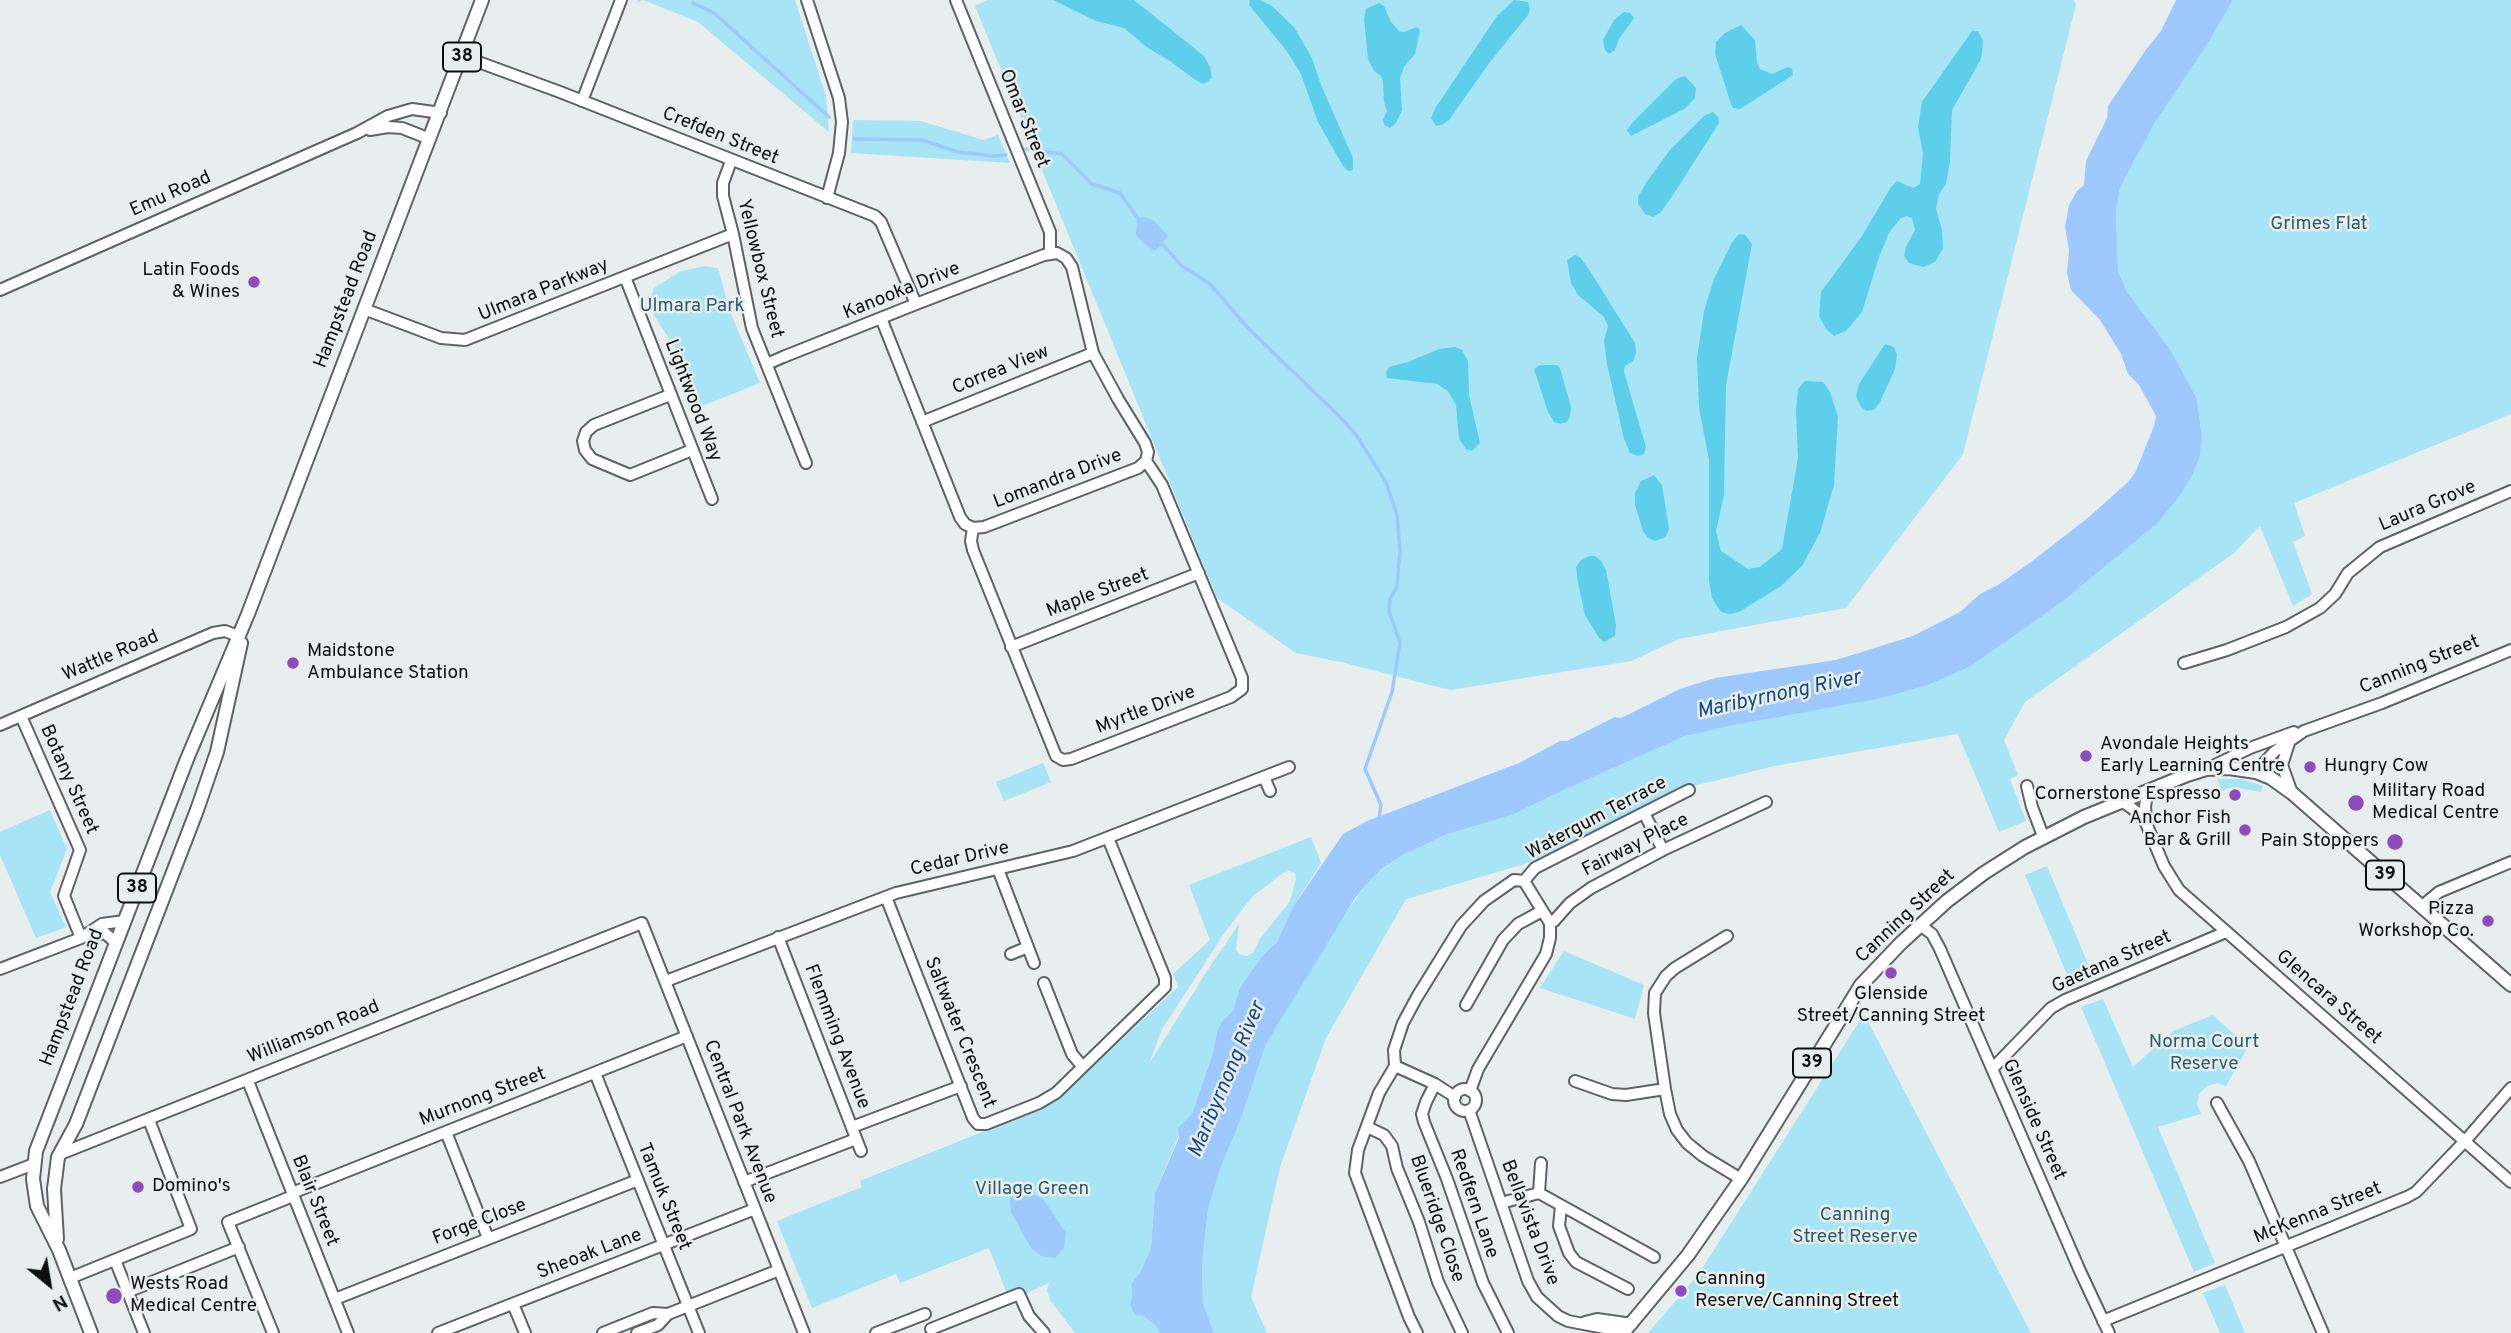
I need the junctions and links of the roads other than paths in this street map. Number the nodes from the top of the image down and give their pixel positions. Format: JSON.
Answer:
{"nodes":[{"id":1,"x":482,"y":0,"type":"edge"},
{"id":2,"x":621,"y":0,"type":"edge"},
{"id":3,"x":807,"y":0,"type":"edge"},
{"id":4,"x":956,"y":0,"type":"edge"},
{"id":5,"x":462,"y":56,"type":"junction"},
{"id":6,"x":582,"y":101,"type":"junction"},
{"id":7,"x":441,"y":113,"type":"junction"},
{"id":8,"x":357,"y":133,"type":"junction"},
{"id":9,"x":430,"y":139,"type":"junction"},
{"id":10,"x":732,"y":161,"type":"junction"},
{"id":11,"x":827,"y":198,"type":"junction"},
{"id":12,"x":733,"y":234,"type":"junction"},
{"id":13,"x":1049,"y":253,"type":"junction"},
{"id":14,"x":625,"y":277,"type":"junction"},
{"id":15,"x":0,"y":290,"type":"edge"},
{"id":16,"x":916,"y":304,"type":"junction"},
{"id":17,"x":364,"y":309,"type":"junction"},
{"id":18,"x":881,"y":318,"type":"junction"},
{"id":19,"x":1093,"y":353,"type":"junction"},
{"id":20,"x":767,"y":364,"type":"junction"},
{"id":21,"x":670,"y":395,"type":"junction"},
{"id":22,"x":922,"y":422,"type":"junction"},
{"id":23,"x":692,"y":450,"type":"junction"},
{"id":24,"x":1146,"y":461,"type":"junction"},
{"id":25,"x":806,"y":463,"type":"dead end"},
{"id":26,"x":2511,"y":491,"type":"edge"},
{"id":27,"x":712,"y":499,"type":"dead end"},
{"id":28,"x":973,"y":528,"type":"junction"},
{"id":29,"x":1199,"y":573,"type":"junction"},
{"id":30,"x":248,"y":614,"type":"junction"},
{"id":31,"x":238,"y":635,"type":"junction"},
{"id":32,"x":1011,"y":647,"type":"junction"},
{"id":33,"x":2511,"y":650,"type":"edge"},
{"id":34,"x":2184,"y":663,"type":"dead end"},
{"id":35,"x":21,"y":716,"type":"junction"},
{"id":36,"x":0,"y":725,"type":"edge"},
{"id":37,"x":2304,"y":731,"type":"junction"},
{"id":38,"x":2292,"y":738,"type":"junction"},
{"id":39,"x":1289,"y":766,"type":"dead end"},
{"id":40,"x":2206,"y":769,"type":"junction"},
{"id":41,"x":2256,"y":772,"type":"junction"},
{"id":42,"x":1264,"y":777,"type":"junction"},
{"id":43,"x":2027,"y":786,"type":"dead end"},
{"id":44,"x":1689,"y":790,"type":"dead end"},
{"id":45,"x":1270,"y":791,"type":"dead end"},
{"id":46,"x":2148,"y":791,"type":"junction"},
{"id":47,"x":2292,"y":793,"type":"junction"},
{"id":48,"x":2122,"y":801,"type":"junction"},
{"id":49,"x":1766,"y":802,"type":"dead end"},
{"id":50,"x":1644,"y":813,"type":"junction"},
{"id":51,"x":2146,"y":822,"type":"junction"},
{"id":52,"x":2043,"y":836,"type":"junction"},
{"id":53,"x":1108,"y":838,"type":"junction"},
{"id":54,"x":1663,"y":850,"type":"junction"},
{"id":55,"x":2511,"y":862,"type":"edge"},
{"id":56,"x":998,"y":869,"type":"junction"},
{"id":57,"x":1524,"y":881,"type":"junction"},
{"id":58,"x":886,"y":897,"type":"junction"},
{"id":59,"x":2421,"y":906,"type":"junction"},
{"id":60,"x":1542,"y":911,"type":"junction"},
{"id":61,"x":124,"y":921,"type":"junction"},
{"id":62,"x":642,"y":923,"type":"joint"},
{"id":63,"x":1550,"y":923,"type":"junction"},
{"id":64,"x":1920,"y":925,"type":"junction"},
{"id":65,"x":2226,"y":932,"type":"junction"},
{"id":66,"x":1727,"y":936,"type":"dead end"},
{"id":67,"x":82,"y":937,"type":"junction"},
{"id":68,"x":778,"y":937,"type":"junction"},
{"id":69,"x":116,"y":943,"type":"junction"},
{"id":70,"x":1028,"y":947,"type":"junction"},
{"id":71,"x":1011,"y":954,"type":"dead end"},
{"id":72,"x":1034,"y":963,"type":"dead end"},
{"id":73,"x":0,"y":970,"type":"edge"},
{"id":74,"x":666,"y":981,"type":"junction"},
{"id":75,"x":1044,"y":983,"type":"dead end"},
{"id":76,"x":2511,"y":985,"type":"edge"},
{"id":77,"x":1466,"y":1005,"type":"dead end"},
{"id":78,"x":687,"y":1036,"type":"junction"},
{"id":79,"x":1082,"y":1066,"type":"junction"},
{"id":80,"x":1395,"y":1066,"type":"junction"},
{"id":81,"x":1992,"y":1069,"type":"junction"},
{"id":82,"x":595,"y":1073,"type":"junction"},
{"id":83,"x":248,"y":1081,"type":"junction"},
{"id":84,"x":1575,"y":1081,"type":"dead end"},
{"id":85,"x":1434,"y":1084,"type":"junction"},
{"id":86,"x":961,"y":1086,"type":"junction"},
{"id":87,"x":2511,"y":1088,"type":"edge"},
{"id":88,"x":1665,"y":1089,"type":"junction"},
{"id":89,"x":1470,"y":1091,"type":"junction"},
{"id":90,"x":1455,"y":1097,"type":"junction"},
{"id":91,"x":2217,"y":1103,"type":"dead end"},
{"id":92,"x":1469,"y":1110,"type":"junction"},
{"id":93,"x":149,"y":1120,"type":"junction"},
{"id":94,"x":1367,"y":1127,"type":"junction"},
{"id":95,"x":446,"y":1132,"type":"junction"},
{"id":96,"x":854,"y":1133,"type":"junction"},
{"id":97,"x":2465,"y":1141,"type":"junction"},
{"id":98,"x":861,"y":1151,"type":"dead end"},
{"id":99,"x":60,"y":1154,"type":"junction"},
{"id":100,"x":1541,"y":1163,"type":"dead end"},
{"id":101,"x":33,"y":1164,"type":"junction"},
{"id":102,"x":0,"y":1177,"type":"edge"},
{"id":103,"x":1741,"y":1179,"type":"junction"},
{"id":104,"x":638,"y":1180,"type":"junction"},
{"id":105,"x":744,"y":1182,"type":"junction"},
{"id":106,"x":2511,"y":1182,"type":"edge"},
{"id":107,"x":1538,"y":1193,"type":"junction"},
{"id":108,"x":292,"y":1195,"type":"junction"},
{"id":109,"x":1501,"y":1203,"type":"junction"},
{"id":110,"x":1561,"y":1206,"type":"junction"},
{"id":111,"x":755,"y":1209,"type":"junction"},
{"id":112,"x":488,"y":1238,"type":"junction"},
{"id":113,"x":664,"y":1245,"type":"junction"},
{"id":114,"x":2285,"y":1246,"type":"junction"},
{"id":115,"x":239,"y":1247,"type":"junction"},
{"id":116,"x":59,"y":1250,"type":"junction"},
{"id":117,"x":1654,"y":1257,"type":"dead end"},
{"id":118,"x":115,"y":1260,"type":"junction"},
{"id":119,"x":779,"y":1270,"type":"junction"},
{"id":120,"x":70,"y":1278,"type":"junction"},
{"id":121,"x":1628,"y":1289,"type":"dead end"},
{"id":122,"x":128,"y":1292,"type":"junction"},
{"id":123,"x":335,"y":1298,"type":"junction"},
{"id":124,"x":513,"y":1304,"type":"junction"},
{"id":125,"x":688,"y":1306,"type":"junction"},
{"id":126,"x":668,"y":1314,"type":"junction"},
{"id":127,"x":1568,"y":1321,"type":"junction"},
{"id":128,"x":2103,"y":1321,"type":"junction"},
{"id":129,"x":1584,"y":1328,"type":"edge"},
{"id":130,"x":1627,"y":1330,"type":"edge"},
{"id":131,"x":932,"y":1331,"type":"edge"},
{"id":132,"x":801,"y":1332,"type":"edge"},
{"id":133,"x":91,"y":1333,"type":"edge"},
{"id":134,"x":144,"y":1333,"type":"edge"},
{"id":135,"x":273,"y":1333,"type":"edge"},
{"id":136,"x":348,"y":1333,"type":"edge"},
{"id":137,"x":438,"y":1333,"type":"edge"},
{"id":138,"x":525,"y":1333,"type":"edge"},
{"id":139,"x":603,"y":1333,"type":"edge"},
{"id":140,"x":637,"y":1333,"type":"edge"},
{"id":141,"x":699,"y":1333,"type":"edge"},
{"id":142,"x":876,"y":1333,"type":"edge"},
{"id":143,"x":1044,"y":1333,"type":"edge"},
{"id":144,"x":1417,"y":1333,"type":"edge"},
{"id":145,"x":1462,"y":1333,"type":"edge"},
{"id":146,"x":1508,"y":1333,"type":"edge"},
{"id":147,"x":1565,"y":1333,"type":"edge"},
{"id":148,"x":2109,"y":1333,"type":"edge"},
{"id":149,"x":2323,"y":1333,"type":"edge"}],
"edges":[{"from":1,"to":5,"type":"main road","name":"Hampstead Road","number":"38"},
{"from":2,"to":6,"type":"street"},
{"from":3,"to":11,"type":"street"},
{"from":4,"to":13,"type":"street","name":"Omar Street"},
{"from":5,"to":6,"type":"street","name":"Crefden Street"},
{"from":5,"to":7,"type":"main road","name":"Hampstead Road","number":"38"},
{"from":6,"to":10,"type":"street","name":"Crefden Street"},
{"from":7,"to":8,"type":"street","name":"Emu Road"},
{"from":7,"to":9,"type":"main road","name":"Hampstead Road","number":"38"},
{"from":8,"to":9,"type":"street","name":"Emu Road"},
{"from":8,"to":15,"type":"street","name":"Emu Road"},
{"from":9,"to":17,"type":"main road","name":"Hampstead Road","number":"38"},
{"from":10,"to":11,"type":"street","name":"Crefden Street"},
{"from":10,"to":12,"type":"street","name":"Yellowbox Street"},
{"from":11,"to":16,"type":"street","name":"Crefden Street"},
{"from":12,"to":14,"type":"street","name":"Ulmara Parkway"},
{"from":12,"to":20,"type":"street","name":"Yellowbox Street"},
{"from":13,"to":16,"type":"street","name":"Kanooka Drive"},
{"from":13,"to":19,"type":"street","name":"Lomandra Drive"},
{"from":14,"to":17,"type":"street","name":"Ulmara Parkway"},
{"from":14,"to":21,"type":"street","name":"Lightwood Way"},
{"from":16,"to":18,"type":"street","name":"Kanooka Drive"},
{"from":17,"to":30,"type":"main road","name":"Hampstead Road","number":"38"},
{"from":18,"to":20,"type":"street","name":"Kanooka Drive"},
{"from":18,"to":22,"type":"street"},
{"from":19,"to":22,"type":"street","name":"Correa View"},
{"from":19,"to":24,"type":"street","name":"Lomandra Drive"},
{"from":20,"to":25,"type":"street","name":"Yellowbox Street"},
{"from":21,"to":23,"type":"street","name":"Lightwood Way"},
{"from":21,"to":23,"type":"street"},
{"from":22,"to":28,"type":"street"},
{"from":23,"to":27,"type":"street","name":"Lightwood Way"},
{"from":24,"to":28,"type":"street","name":"Lomandra Drive"},
{"from":24,"to":29,"type":"street","name":"Myrtle Drive"},
{"from":26,"to":34,"type":"street","name":"Laura Grove"},
{"from":28,"to":32,"type":"street","name":"Myrtle Drive"},
{"from":29,"to":32,"type":"street","name":"Maple Street"},
{"from":29,"to":32,"type":"street","name":"Myrtle Drive"},
{"from":30,"to":31,"type":"main road","name":"Hampstead Road","number":"38"},
{"from":30,"to":99,"type":"main road","name":"Hampstead Road","number":"38"},
{"from":31,"to":35,"type":"street","name":"Wattle Road"},
{"from":31,"to":61,"type":"main road","name":"Hampstead Road","number":"38"},
{"from":33,"to":37,"type":"street","name":"Canning Street"},
{"from":35,"to":36,"type":"street","name":"Wattle Road"},
{"from":35,"to":67,"type":"street","name":"Botany Street"},
{"from":37,"to":38,"type":"street","name":"Canning Street"},
{"from":37,"to":40,"type":"street","name":"Canning Street"},
{"from":38,"to":41,"type":"street","name":"Canning Street"},
{"from":38,"to":47,"type":"street"},
{"from":39,"to":42,"type":"street","name":"Cedar Drive"},
{"from":40,"to":41,"type":"main road","name":"Canning Street","number":"39"},
{"from":40,"to":46,"type":"main road","name":"Canning Street","number":"39"},
{"from":41,"to":47,"type":"main road","number":"39"},
{"from":42,"to":45,"type":"street"},
{"from":42,"to":53,"type":"street","name":"Cedar Drive"},
{"from":43,"to":52,"type":"street"},
{"from":44,"to":50,"type":"street","name":"Watergum Terrace"},
{"from":46,"to":48,"type":"main road","name":"Canning Street","number":"39"},
{"from":46,"to":51,"type":"street","name":"Glencara Street"},
{"from":47,"to":59,"type":"main road","number":"39"},
{"from":48,"to":51,"type":"street","name":"Glencara Street"},
{"from":48,"to":52,"type":"main road","name":"Canning Street","number":"39"},
{"from":49,"to":54,"type":"street","name":"Fairway Place"},
{"from":50,"to":54,"type":"street"},
{"from":50,"to":57,"type":"street","name":"Watergum Terrace"},
{"from":51,"to":65,"type":"street","name":"Glencara Street"},
{"from":52,"to":64,"type":"main road","name":"Canning Street","number":"39"},
{"from":53,"to":56,"type":"street","name":"Cedar Drive"},
{"from":53,"to":79,"type":"street","name":"Saltwater Crescent"},
{"from":54,"to":63,"type":"street","name":"Fairway Place"},
{"from":55,"to":59,"type":"street"},
{"from":56,"to":58,"type":"street","name":"Cedar Drive"},
{"from":56,"to":70,"type":"street"},
{"from":57,"to":60,"type":"street","name":"Watergum Terrace"},
{"from":57,"to":80,"type":"street","name":"Watergum Terrace"},
{"from":58,"to":68,"type":"street","name":"Cedar Drive"},
{"from":58,"to":86,"type":"street","name":"Saltwater Crescent"},
{"from":59,"to":76,"type":"main road","number":"39"},
{"from":60,"to":63,"type":"street","name":"Watergum Terrace"},
{"from":60,"to":77,"type":"street"},
{"from":61,"to":67,"type":"street"},
{"from":61,"to":69,"type":"main road","name":"Hampstead Road","number":"38"},
{"from":62,"to":74,"type":"street","name":"Central Park Avenue"},
{"from":62,"to":83,"type":"street","name":"Williamson Road"},
{"from":63,"to":89,"type":"street"},
{"from":64,"to":81,"type":"street","name":"Glenside Street"},
{"from":64,"to":103,"type":"main road","name":"Canning Street","number":"39"},
{"from":65,"to":81,"type":"street","name":"Gaetana Street"},
{"from":65,"to":97,"type":"street","name":"Glencara Street"},
{"from":66,"to":88,"type":"street"},
{"from":67,"to":69,"type":"street"},
{"from":67,"to":73,"type":"street"},
{"from":68,"to":74,"type":"street","name":"Cedar Drive"},
{"from":68,"to":96,"type":"street","name":"Flemming Avenue"},
{"from":69,"to":101,"type":"main road","name":"Hampstead Road","number":"38"},
{"from":70,"to":71,"type":"street"},
{"from":70,"to":72,"type":"street"},
{"from":74,"to":78,"type":"street","name":"Central Park Avenue"},
{"from":75,"to":79,"type":"street"},
{"from":78,"to":82,"type":"street","name":"Murnong Street"},
{"from":78,"to":105,"type":"street","name":"Central Park Avenue"},
{"from":79,"to":86,"type":"street","name":"Saltwater Crescent"},
{"from":80,"to":85,"type":"street"},
{"from":80,"to":94,"type":"street","name":"Watergum Terrace"},
{"from":81,"to":128,"type":"street","name":"Glenside Street"},
{"from":82,"to":95,"type":"street","name":"Murnong Street"},
{"from":82,"to":104,"type":"street","name":"Tamuk Street"},
{"from":83,"to":93,"type":"street","name":"Williamson Road"},
{"from":83,"to":108,"type":"street","name":"Blair Street"},
{"from":84,"to":88,"type":"street"},
{"from":85,"to":90,"type":"street"},
{"from":85,"to":146,"type":"street","name":"Redfern Lane"},
{"from":86,"to":96,"type":"street"},
{"from":87,"to":97,"type":"street","name":"McKenna Street"},
{"from":88,"to":103,"type":"street"},
{"from":89,"to":90,"type":"street"},
{"from":89,"to":92,"type":"street"},
{"from":90,"to":92,"type":"street"},
{"from":91,"to":114,"type":"street"},
{"from":92,"to":109,"type":"street","name":"Bellavista Drive"},
{"from":93,"to":99,"type":"street","name":"Williamson Road"},
{"from":93,"to":118,"type":"street"},
{"from":94,"to":144,"type":"street","name":"Watergum Terrace"},
{"from":94,"to":145,"type":"street","name":"Blueridge Close"},
{"from":95,"to":108,"type":"street","name":"Murnong Street"},
{"from":95,"to":112,"type":"street"},
{"from":96,"to":98,"type":"street","name":"Flemming Avenue"},
{"from":96,"to":105,"type":"street"},
{"from":97,"to":106,"type":"street","name":"Glencara Street"},
{"from":97,"to":114,"type":"street","name":"McKenna Street"},
{"from":99,"to":101,"type":"main road","name":"Williamson Road"},
{"from":99,"to":116,"type":"main road","number":"38"},
{"from":100,"to":107,"type":"street"},
{"from":101,"to":102,"type":"street","name":"Williamson Road"},
{"from":101,"to":116,"type":"main road","number":"38"},
{"from":103,"to":130,"type":"main road","name":"Canning Street","number":"39"},
{"from":104,"to":112,"type":"street","name":"Forge Close"},
{"from":104,"to":113,"type":"street","name":"Tamuk Street"},
{"from":105,"to":111,"type":"street","name":"Central Park Avenue"},
{"from":107,"to":109,"type":"street"},
{"from":107,"to":110,"type":"street"},
{"from":108,"to":115,"type":"street","name":"Murnong Street"},
{"from":108,"to":123,"type":"street","name":"Blair Street"},
{"from":109,"to":127,"type":"street","name":"Bellavista Drive"},
{"from":110,"to":117,"type":"street"},
{"from":110,"to":121,"type":"street"},
{"from":111,"to":113,"type":"street","name":"Sheoak Lane"},
{"from":111,"to":119,"type":"street","name":"Central Park Avenue"},
{"from":112,"to":123,"type":"street","name":"Forge Close"},
{"from":113,"to":124,"type":"street","name":"Sheoak Lane"},
{"from":113,"to":125,"type":"street","name":"Tamuk Street"},
{"from":114,"to":128,"type":"street","name":"McKenna Street"},
{"from":114,"to":149,"type":"street"},
{"from":115,"to":122,"type":"street"},
{"from":115,"to":135,"type":"street"},
{"from":116,"to":120,"type":"main road","number":"38"},
{"from":118,"to":120,"type":"street"},
{"from":118,"to":122,"type":"street"},
{"from":119,"to":125,"type":"street"},
{"from":119,"to":132,"type":"street","name":"Central Park Avenue"},
{"from":120,"to":133,"type":"main road","number":"38"},
{"from":122,"to":134,"type":"street"},
{"from":123,"to":136,"type":"street","name":"Blair Street"},
{"from":124,"to":137,"type":"street","name":"Sheoak Lane"},
{"from":124,"to":138,"type":"street"},
{"from":125,"to":126,"type":"street"},
{"from":125,"to":141,"type":"street","name":"Tamuk Street"},
{"from":126,"to":139,"type":"street"},
{"from":126,"to":140,"type":"street"},
{"from":127,"to":129,"type":"street"},
{"from":127,"to":147,"type":"street"},
{"from":128,"to":148,"type":"street","name":"Glenside Street"},
{"from":129,"to":130,"type":"street"},
{"from":131,"to":142,"type":"street"},
{"from":131,"to":143,"type":"street"}]}
